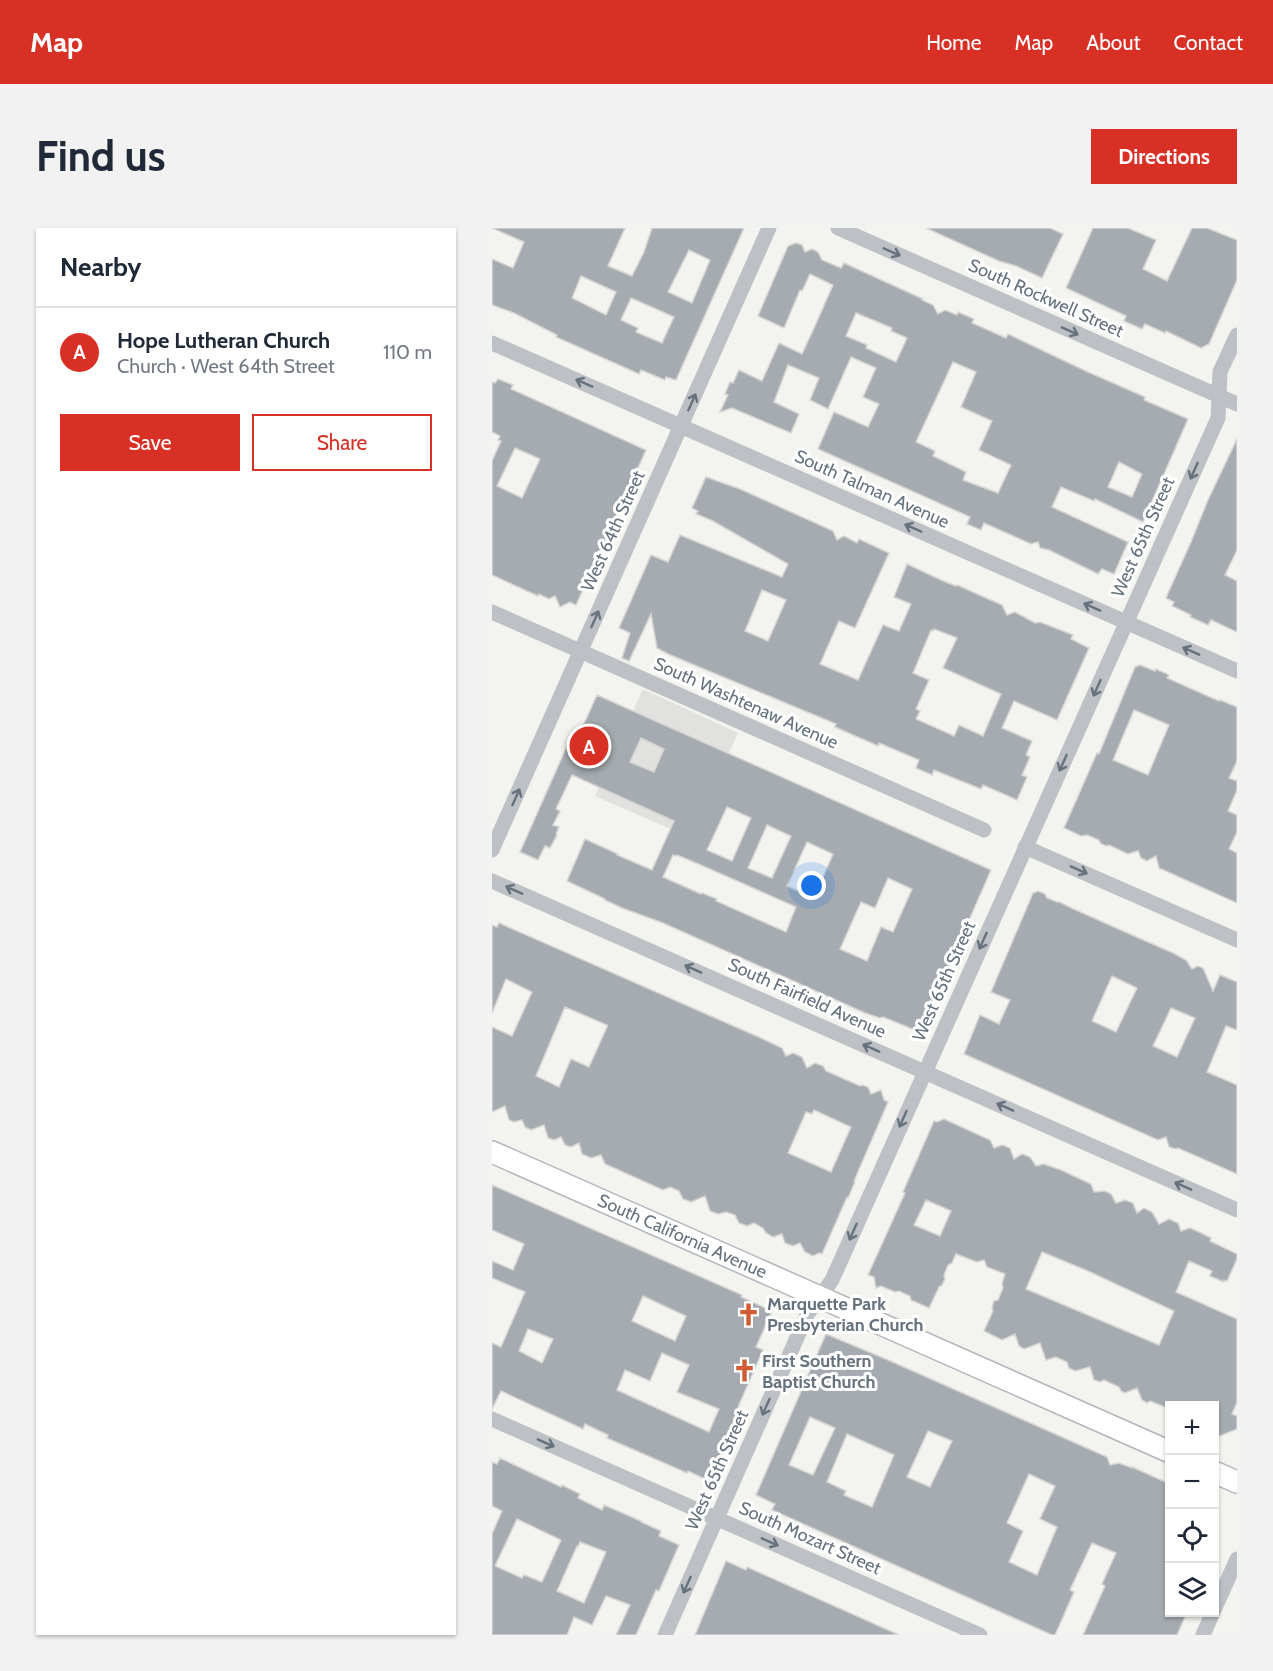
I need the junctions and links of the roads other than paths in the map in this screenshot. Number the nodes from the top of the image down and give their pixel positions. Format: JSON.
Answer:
{"nodes":[{"id":1,"x":769,"y":228,"type":"edge"},
{"id":2,"x":838,"y":228,"type":"edge"},
{"id":3,"x":1237,"y":335,"type":"edge"},
{"id":4,"x":492,"y":343,"type":"edge"},
{"id":5,"x":1220,"y":397,"type":"junction"},
{"id":6,"x":1237,"y":404,"type":"edge"},
{"id":7,"x":681,"y":426,"type":"junction"},
{"id":8,"x":492,"y":612,"type":"edge"},
{"id":9,"x":1126,"y":622,"type":"junction"},
{"id":10,"x":581,"y":651,"type":"junction"},
{"id":11,"x":1237,"y":671,"type":"edge"},
{"id":12,"x":984,"y":830,"type":"dead end"},
{"id":13,"x":1025,"y":847,"type":"junction"},
{"id":14,"x":492,"y":850,"type":"edge"},
{"id":15,"x":492,"y":881,"type":"edge"},
{"id":16,"x":1237,"y":940,"type":"edge"},
{"id":17,"x":925,"y":1072,"type":"junction"},
{"id":18,"x":492,"y":1152,"type":"edge"},
{"id":19,"x":1237,"y":1210,"type":"edge"},
{"id":20,"x":820,"y":1297,"type":"junction"},
{"id":21,"x":492,"y":1419,"type":"edge"},
{"id":22,"x":1165,"y":1450,"type":"edge"},
{"id":23,"x":1219,"y":1474,"type":"edge"},
{"id":24,"x":1237,"y":1482,"type":"edge"},
{"id":25,"x":717,"y":1519,"type":"junction"},
{"id":26,"x":1237,"y":1558,"type":"edge"},
{"id":27,"x":1219,"y":1599,"type":"edge"},
{"id":28,"x":1211,"y":1617,"type":"edge"},
{"id":29,"x":665,"y":1635,"type":"edge"},
{"id":30,"x":980,"y":1635,"type":"edge"},
{"id":31,"x":1203,"y":1635,"type":"edge"}],
"edges":[{"from":7,"to":1,"type":"street","name":"West 64th Street","one_way":true},
{"from":2,"to":5,"type":"street","name":"South Rockwell Street","one_way":true},
{"from":3,"to":5,"type":"street","name":"West 65th Street"},
{"from":7,"to":4,"type":"street","name":"South Talman Avenue","one_way":true},
{"from":5,"to":6,"type":"street","name":"South Rockwell Street"},
{"from":5,"to":9,"type":"street","name":"West 65th Street","one_way":true},
{"from":9,"to":7,"type":"street","name":"South Talman Avenue","one_way":true},
{"from":10,"to":7,"type":"street","name":"West 64th Street","one_way":true},
{"from":8,"to":10,"type":"street","name":"South Washtenaw Avenue"},
{"from":11,"to":9,"type":"street","name":"South Talman Avenue","one_way":true},
{"from":9,"to":13,"type":"street","name":"West 65th Street","one_way":true},
{"from":10,"to":12,"type":"street","name":"South Washtenaw Avenue"},
{"from":14,"to":10,"type":"street","name":"West 64th Street","one_way":true},
{"from":13,"to":16,"type":"street","one_way":true},
{"from":13,"to":17,"type":"street","name":"West 65th Street","one_way":true},
{"from":17,"to":15,"type":"street","name":"South Fairfield Avenue","one_way":true},
{"from":19,"to":17,"type":"street","name":"South Fairfield Avenue","one_way":true},
{"from":17,"to":20,"type":"street","name":"West 65th Street","one_way":true},
{"from":18,"to":20,"type":"street","name":"South California Avenue"},
{"from":20,"to":22,"type":"street","name":"South California Avenue"},
{"from":20,"to":25,"type":"street","name":"West 65th Street","one_way":true},
{"from":21,"to":25,"type":"street","name":"South Mozart Street","one_way":true},
{"from":23,"to":24,"type":"street"},
{"from":25,"to":29,"type":"street","name":"West 65th Street","one_way":true},
{"from":25,"to":30,"type":"street","name":"South Mozart Street","one_way":true},
{"from":26,"to":27,"type":"street"},
{"from":28,"to":31,"type":"street"}]}
